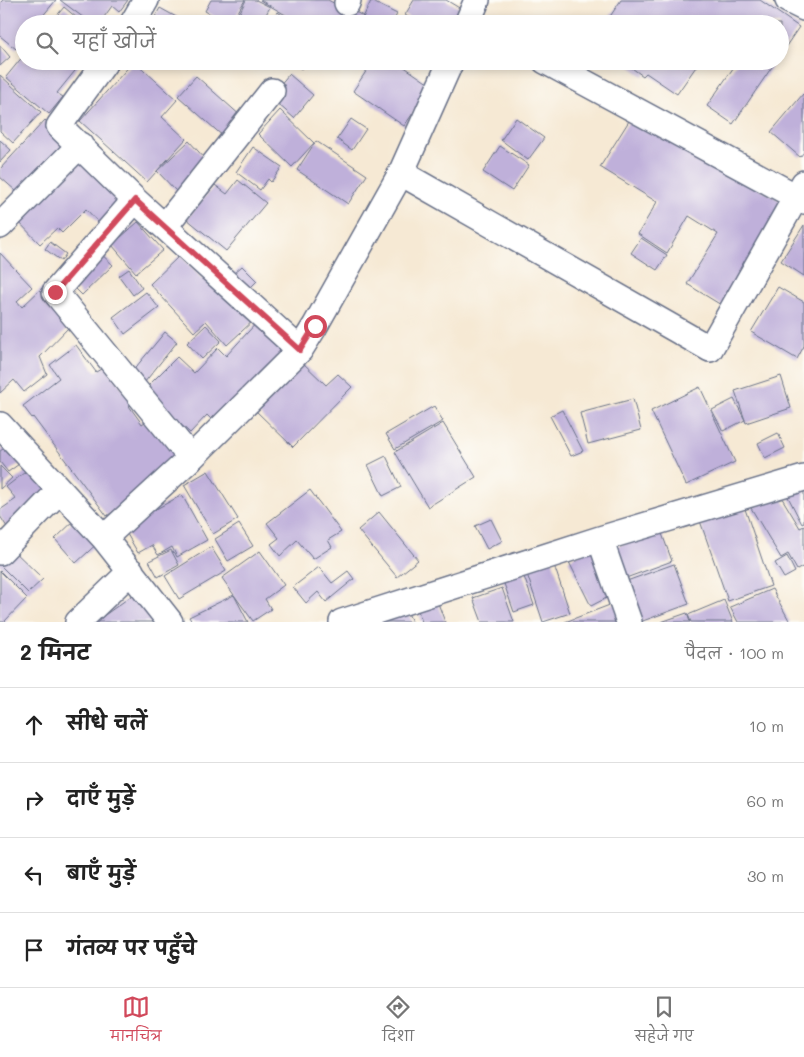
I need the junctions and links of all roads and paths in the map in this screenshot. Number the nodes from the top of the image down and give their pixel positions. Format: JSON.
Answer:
{"nodes":[{"id":1,"x":146,"y":0,"type":"edge"},
{"id":2,"x":788,"y":0,"type":"edge"},
{"id":3,"x":804,"y":8,"type":"edge"},
{"id":4,"x":137,"y":15,"type":"edge"},
{"id":5,"x":100,"y":70,"type":"edge"},
{"id":6,"x":447,"y":70,"type":"edge"},
{"id":7,"x":562,"y":70,"type":"edge"},
{"id":8,"x":272,"y":92,"type":"dead end"},
{"id":9,"x":80,"y":145,"type":"junction"},
{"id":10,"x":401,"y":173,"type":"junction"},
{"id":11,"x":801,"y":194,"type":"edge"},
{"id":12,"x":135,"y":200,"type":"junction"},
{"id":13,"x":0,"y":226,"type":"edge"},
{"id":14,"x":165,"y":226,"type":"junction"},
{"id":15,"x":300,"y":350,"type":"junction"},
{"id":16,"x":0,"y":425,"type":"edge"},
{"id":17,"x":191,"y":458,"type":"junction"},
{"id":18,"x":804,"y":478,"type":"edge"},
{"id":19,"x":60,"y":490,"type":"junction"},
{"id":20,"x":104,"y":538,"type":"junction"},
{"id":21,"x":600,"y":539,"type":"junction"},
{"id":22,"x":0,"y":552,"type":"edge"},
{"id":23,"x":131,"y":571,"type":"junction"},
{"id":24,"x":78,"y":622,"type":"edge"},
{"id":25,"x":170,"y":622,"type":"edge"},
{"id":26,"x":342,"y":622,"type":"edge"},
{"id":27,"x":629,"y":622,"type":"edge"}],
"edges":[{"from":1,"to":4,"type":"street"},
{"from":2,"to":3,"type":"street"},
{"from":5,"to":9,"type":"street"},
{"from":6,"to":10,"type":"street"},
{"from":7,"to":11,"type":"street"},
{"from":8,"to":14,"type":"street"},
{"from":9,"to":12,"type":"street"},
{"from":9,"to":13,"type":"street"},
{"from":10,"to":11,"type":"street"},
{"from":10,"to":15,"type":"street"},
{"from":12,"to":14,"type":"street"},
{"from":12,"to":17,"type":"street"},
{"from":14,"to":15,"type":"street"},
{"from":15,"to":17,"type":"street"},
{"from":16,"to":19,"type":"street"},
{"from":17,"to":20,"type":"street"},
{"from":18,"to":21,"type":"street"},
{"from":19,"to":20,"type":"street"},
{"from":19,"to":22,"type":"street"},
{"from":20,"to":23,"type":"street"},
{"from":21,"to":26,"type":"street"},
{"from":21,"to":27,"type":"street"},
{"from":23,"to":24,"type":"street"},
{"from":23,"to":25,"type":"street"}]}
